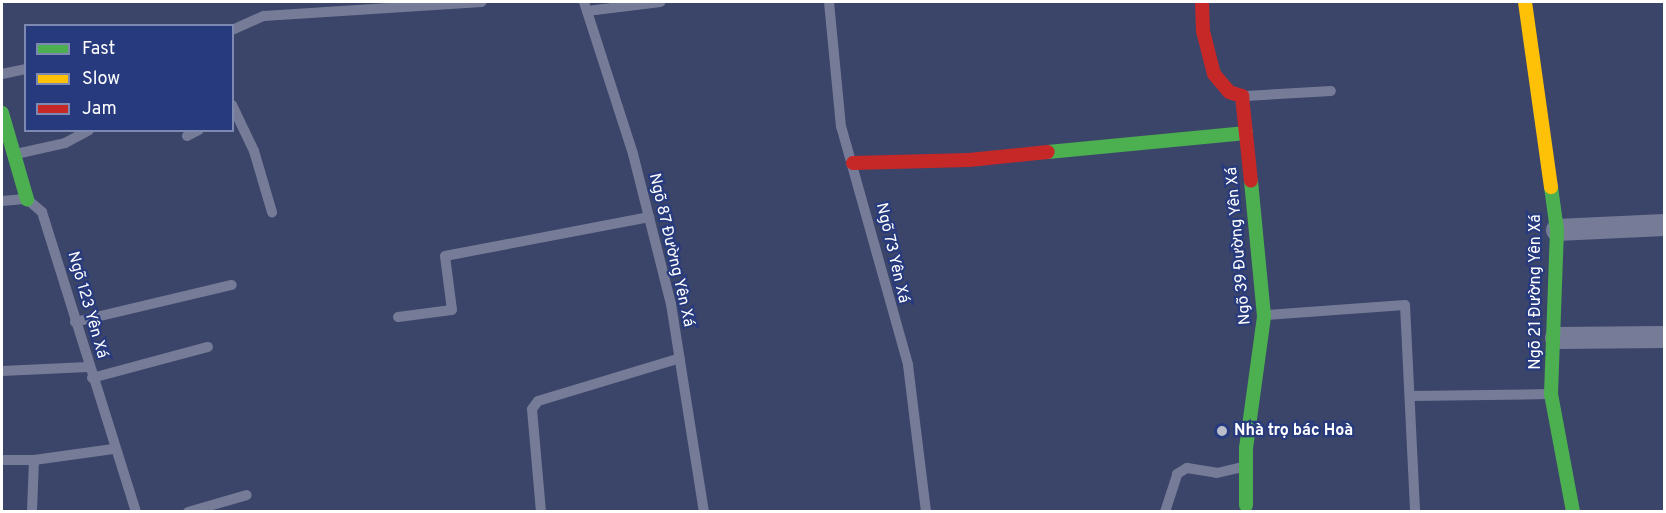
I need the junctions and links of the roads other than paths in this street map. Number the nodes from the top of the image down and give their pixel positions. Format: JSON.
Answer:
{"nodes":[{"id":1,"x":482,"y":2,"type":"edge"},
{"id":2,"x":660,"y":2,"type":"edge"},
{"id":3,"x":829,"y":2,"type":"edge"},
{"id":4,"x":1202,"y":2,"type":"edge"},
{"id":5,"x":1525,"y":2,"type":"edge"},
{"id":6,"x":585,"y":6,"type":"edge"},
{"id":7,"x":234,"y":29,"type":"edge"},
{"id":8,"x":24,"y":69,"type":"edge"},
{"id":9,"x":2,"y":74,"type":"edge"},
{"id":10,"x":1331,"y":91,"type":"dead end"},
{"id":11,"x":1242,"y":96,"type":"junction"},
{"id":12,"x":2,"y":113,"type":"edge"},
{"id":13,"x":234,"y":113,"type":"edge"},
{"id":14,"x":85,"y":132,"type":"edge"},
{"id":15,"x":196,"y":132,"type":"edge"},
{"id":16,"x":1246,"y":133,"type":"junction"},
{"id":17,"x":187,"y":136,"type":"dead end"},
{"id":18,"x":14,"y":154,"type":"junction"},
{"id":19,"x":854,"y":163,"type":"junction"},
{"id":20,"x":27,"y":199,"type":"junction"},
{"id":21,"x":2,"y":201,"type":"edge"},
{"id":22,"x":272,"y":212,"type":"dead end"},
{"id":23,"x":649,"y":217,"type":"junction"},
{"id":24,"x":1665,"y":225,"type":"edge"},
{"id":25,"x":1557,"y":230,"type":"junction"},
{"id":26,"x":232,"y":285,"type":"dead end"},
{"id":27,"x":1264,"y":316,"type":"junction"},
{"id":28,"x":398,"y":317,"type":"dead end"},
{"id":29,"x":75,"y":322,"type":"junction"},
{"id":30,"x":1665,"y":337,"type":"edge"},
{"id":31,"x":1556,"y":338,"type":"junction"},
{"id":32,"x":208,"y":347,"type":"dead end"},
{"id":33,"x":680,"y":358,"type":"junction"},
{"id":34,"x":88,"y":367,"type":"junction"},
{"id":35,"x":2,"y":371,"type":"edge"},
{"id":36,"x":92,"y":378,"type":"junction"},
{"id":37,"x":1551,"y":394,"type":"junction"},
{"id":38,"x":1411,"y":396,"type":"junction"},
{"id":39,"x":113,"y":449,"type":"junction"},
{"id":40,"x":2,"y":460,"type":"edge"},
{"id":41,"x":34,"y":460,"type":"junction"},
{"id":42,"x":1246,"y":465,"type":"junction"},
{"id":43,"x":247,"y":495,"type":"dead end"},
{"id":44,"x":1246,"y":505,"type":"dead end"},
{"id":45,"x":32,"y":511,"type":"edge"},
{"id":46,"x":136,"y":512,"type":"edge"},
{"id":47,"x":188,"y":512,"type":"edge"},
{"id":48,"x":541,"y":512,"type":"edge"},
{"id":49,"x":704,"y":512,"type":"edge"},
{"id":50,"x":926,"y":512,"type":"edge"},
{"id":51,"x":1165,"y":512,"type":"edge"},
{"id":52,"x":1415,"y":512,"type":"edge"},
{"id":53,"x":1573,"y":512,"type":"edge"}],
"edges":[{"from":1,"to":7,"type":"lane"},
{"from":2,"to":6,"type":"lane"},
{"from":3,"to":19,"type":"lane","name":"Ngõ 73 Yên Xá"},
{"from":4,"to":11,"type":"street"},
{"from":5,"to":25,"type":"street","name":"Ngõ 21 Đường Yên Xá"},
{"from":6,"to":23,"type":"lane","name":"Ngõ 87 Đường Yên Xá"},
{"from":8,"to":9,"type":"lane"},
{"from":10,"to":11,"type":"lane"},
{"from":11,"to":16,"type":"street","name":"Ngõ 39 Đường Yên Xá"},
{"from":12,"to":18,"type":"street","name":"Ngõ 123 Yên Xá"},
{"from":13,"to":22,"type":"lane"},
{"from":14,"to":18,"type":"lane"},
{"from":15,"to":17,"type":"lane"},
{"from":16,"to":19,"type":"street"},
{"from":16,"to":27,"type":"street","name":"Ngõ 39 Đường Yên Xá"},
{"from":18,"to":20,"type":"street","name":"Ngõ 123 Yên Xá"},
{"from":19,"to":50,"type":"lane","name":"Ngõ 73 Yên Xá"},
{"from":20,"to":21,"type":"lane"},
{"from":20,"to":29,"type":"lane","name":"Ngõ 123 Yên Xá"},
{"from":23,"to":28,"type":"lane"},
{"from":23,"to":33,"type":"lane","name":"Ngõ 87 Đường Yên Xá"},
{"from":24,"to":25,"type":"street"},
{"from":25,"to":31,"type":"street","name":"Ngõ 21 Đường Yên Xá"},
{"from":26,"to":29,"type":"lane"},
{"from":27,"to":38,"type":"lane"},
{"from":27,"to":42,"type":"street","name":"Ngõ 39 Đường Yên Xá"},
{"from":29,"to":34,"type":"lane","name":"Ngõ 123 Yên Xá"},
{"from":30,"to":31,"type":"street"},
{"from":31,"to":37,"type":"street","name":"Ngõ 21 Đường Yên Xá"},
{"from":32,"to":36,"type":"lane"},
{"from":33,"to":48,"type":"lane"},
{"from":33,"to":49,"type":"lane","name":"Ngõ 87 Đường Yên Xá"},
{"from":34,"to":35,"type":"lane"},
{"from":34,"to":36,"type":"lane","name":"Ngõ 123 Yên Xá"},
{"from":36,"to":39,"type":"lane","name":"Ngõ 123 Yên Xá"},
{"from":37,"to":38,"type":"lane"},
{"from":37,"to":53,"type":"street","name":"Ngõ 21 Đường Yên Xá"},
{"from":38,"to":52,"type":"lane"},
{"from":39,"to":41,"type":"lane"},
{"from":39,"to":46,"type":"lane","name":"Ngõ 123 Yên Xá"},
{"from":40,"to":41,"type":"lane"},
{"from":41,"to":45,"type":"lane"},
{"from":42,"to":44,"type":"street","name":"Ngõ 39 Đường Yên Xá"},
{"from":42,"to":51,"type":"lane"},
{"from":43,"to":47,"type":"lane"}]}
